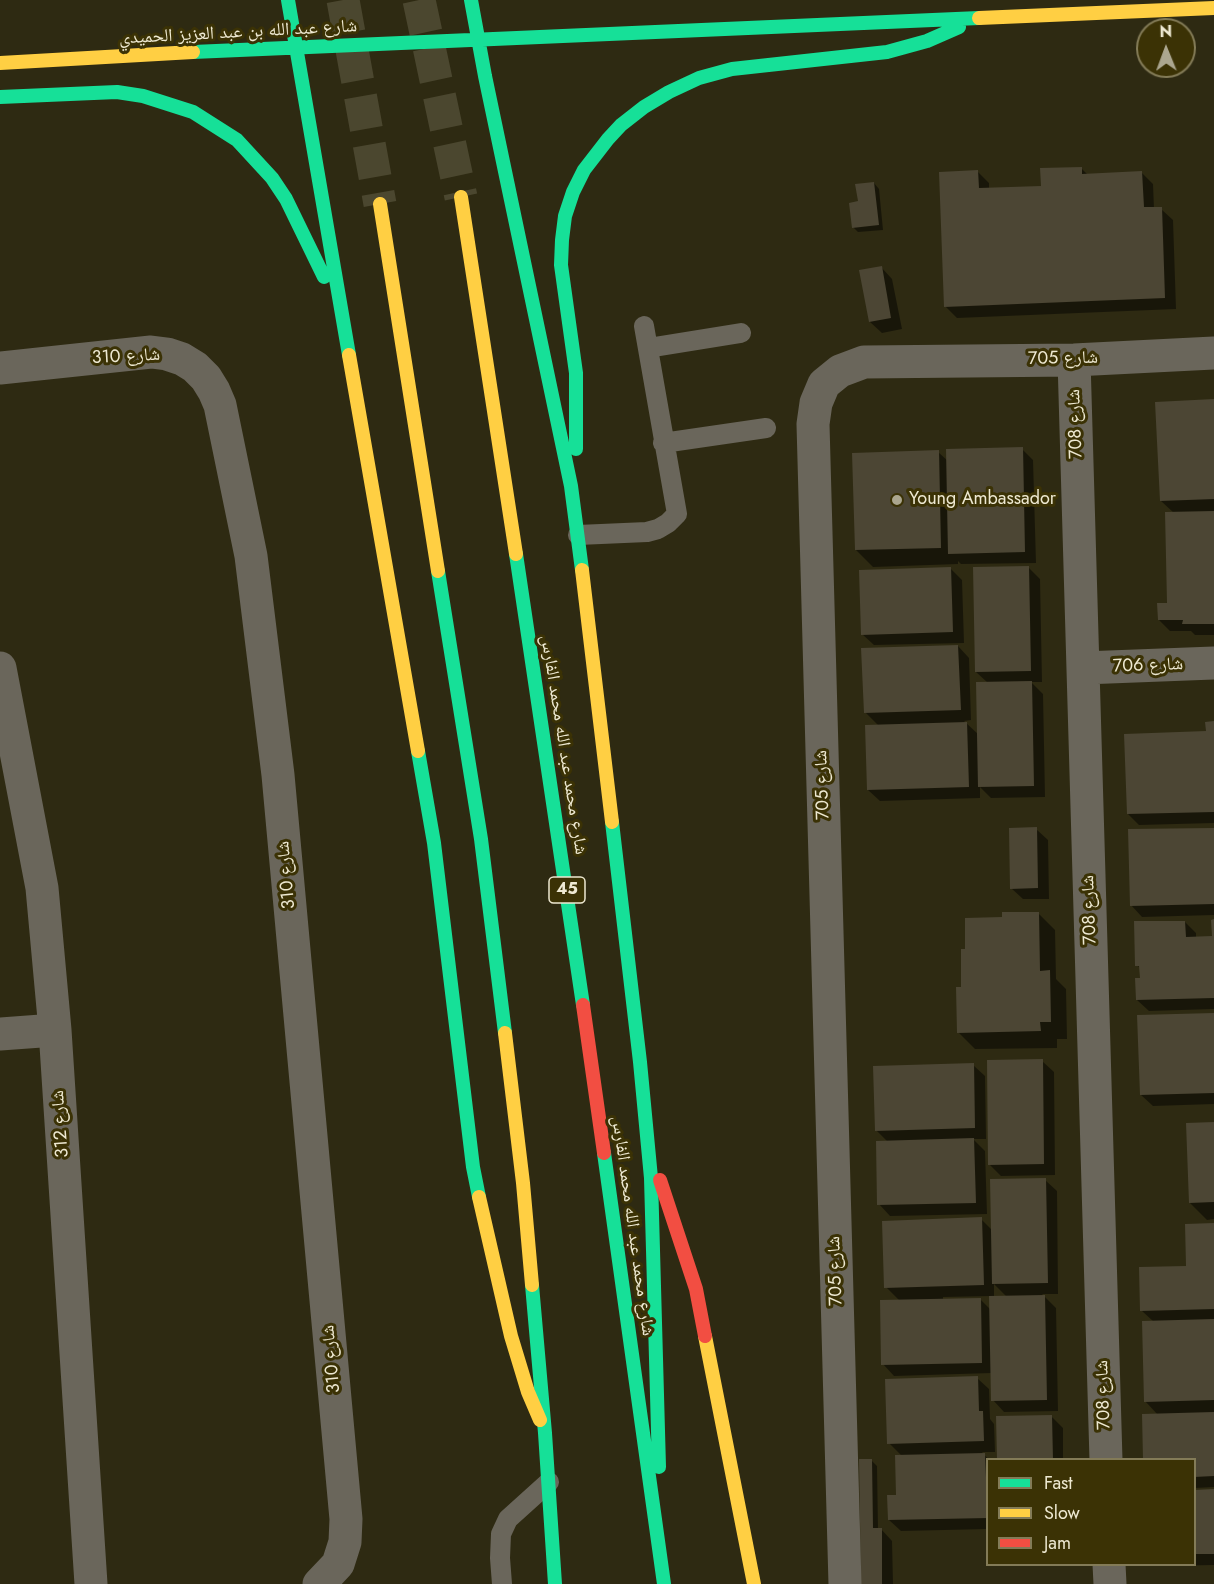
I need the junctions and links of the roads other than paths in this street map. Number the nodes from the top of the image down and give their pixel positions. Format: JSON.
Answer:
{"nodes":[{"id":1,"x":288,"y":0,"type":"edge"},
{"id":2,"x":471,"y":0,"type":"edge"},
{"id":3,"x":1214,"y":8,"type":"edge"},
{"id":4,"x":980,"y":18,"type":"junction"},
{"id":5,"x":478,"y":40,"type":"junction"},
{"id":6,"x":298,"y":48,"type":"junction"},
{"id":7,"x":0,"y":63,"type":"edge"},
{"id":8,"x":6,"y":97,"type":"edge"},
{"id":9,"x":461,"y":197,"type":"tunnel mouth"},
{"id":10,"x":380,"y":204,"type":"tunnel mouth"},
{"id":11,"x":342,"y":316,"type":"junction"},
{"id":12,"x":644,"y":326,"type":"dead end"},
{"id":13,"x":741,"y":333,"type":"dead end"},
{"id":14,"x":648,"y":348,"type":"junction"},
{"id":15,"x":1214,"y":353,"type":"edge"},
{"id":16,"x":1074,"y":360,"type":"junction"},
{"id":17,"x":0,"y":368,"type":"edge"},
{"id":18,"x":766,"y":428,"type":"dead end"},
{"id":19,"x":663,"y":443,"type":"junction"},
{"id":20,"x":571,"y":486,"type":"junction"},
{"id":21,"x":578,"y":536,"type":"junction"},
{"id":22,"x":1214,"y":663,"type":"edge"},
{"id":23,"x":0,"y":668,"type":"edge"},
{"id":24,"x":1083,"y":668,"type":"junction"},
{"id":25,"x":55,"y":1030,"type":"junction"},
{"id":26,"x":0,"y":1034,"type":"edge"},
{"id":27,"x":648,"y":1148,"type":"junction"},
{"id":28,"x":546,"y":1433,"type":"junction"},
{"id":29,"x":1106,"y":1458,"type":"edge"},
{"id":30,"x":549,"y":1482,"type":"junction"},
{"id":31,"x":1109,"y":1566,"type":"edge"},
{"id":32,"x":663,"y":1577,"type":"edge"},
{"id":33,"x":91,"y":1584,"type":"edge"},
{"id":34,"x":319,"y":1584,"type":"edge"},
{"id":35,"x":502,"y":1584,"type":"edge"},
{"id":36,"x":555,"y":1584,"type":"edge"},
{"id":37,"x":754,"y":1584,"type":"edge"},
{"id":38,"x":845,"y":1584,"type":"edge"},
{"id":39,"x":1110,"y":1584,"type":"edge"}],
"edges":[{"from":1,"to":6,"type":"street"},
{"from":2,"to":5,"type":"street"},
{"from":3,"to":4,"type":"street","name":"شارع عبد الله بن عبد العزيز الحميدي"},
{"from":4,"to":5,"type":"street","name":"شارع عبد الله بن عبد العزيز الحميدي"},
{"from":4,"to":20,"type":"street"},
{"from":5,"to":6,"type":"street","name":"شارع عبد الله بن عبد العزيز الحميدي"},
{"from":5,"to":20,"type":"street"},
{"from":6,"to":7,"type":"street","name":"شارع عبد الله بن عبد العزيز الحميدي"},
{"from":6,"to":11,"type":"street"},
{"from":8,"to":11,"type":"street"},
{"from":9,"to":32,"type":"street","name":"شارع محمد عبد الله محمد الفارس","number":"45"},
{"from":10,"to":28,"type":"street"},
{"from":11,"to":28,"type":"street"},
{"from":12,"to":14,"type":"lane"},
{"from":13,"to":14,"type":"lane"},
{"from":14,"to":19,"type":"lane"},
{"from":15,"to":16,"type":"street","name":"شارع 705"},
{"from":16,"to":24,"type":"street","name":"شارع 708"},
{"from":16,"to":38,"type":"street","name":"شارع 705"},
{"from":17,"to":34,"type":"street","name":"شارع 310"},
{"from":18,"to":19,"type":"lane"},
{"from":19,"to":21,"type":"lane"},
{"from":20,"to":21,"type":"street"},
{"from":21,"to":27,"type":"street"},
{"from":22,"to":24,"type":"street","name":"شارع 706"},
{"from":23,"to":25,"type":"street","name":"شارع 312"},
{"from":24,"to":29,"type":"street","name":"شارع 708"},
{"from":25,"to":26,"type":"street"},
{"from":25,"to":33,"type":"street","name":"شارع 312"},
{"from":27,"to":32,"type":"street"},
{"from":27,"to":37,"type":"street"},
{"from":28,"to":30,"type":"street"},
{"from":30,"to":35,"type":"lane"},
{"from":30,"to":36,"type":"street"},
{"from":31,"to":39,"type":"street"}]}
